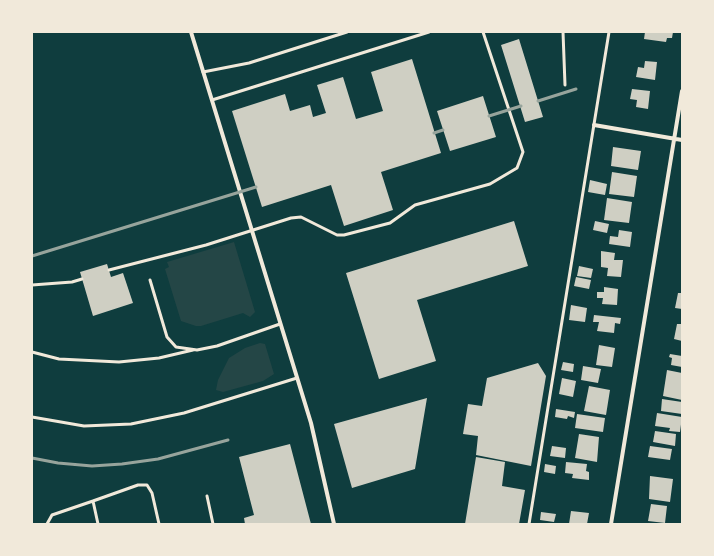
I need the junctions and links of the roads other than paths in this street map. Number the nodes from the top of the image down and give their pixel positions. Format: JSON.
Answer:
{"nodes":[{"id":1,"x":191,"y":32,"type":"edge"},
{"id":2,"x":347,"y":32,"type":"edge"},
{"id":3,"x":429,"y":32,"type":"edge"},
{"id":4,"x":483,"y":32,"type":"edge"},
{"id":5,"x":563,"y":32,"type":"edge"},
{"id":6,"x":609,"y":32,"type":"edge"},
{"id":7,"x":204,"y":72,"type":"junction"},
{"id":8,"x":564,"y":85,"type":"dead end"},
{"id":9,"x":682,"y":91,"type":"edge"},
{"id":10,"x":212,"y":100,"type":"junction"},
{"id":11,"x":594,"y":125,"type":"junction"},
{"id":12,"x":674,"y":139,"type":"junction"},
{"id":13,"x":682,"y":140,"type":"edge"},
{"id":14,"x":251,"y":231,"type":"junction"},
{"id":15,"x":109,"y":270,"type":"dead end"},
{"id":16,"x":82,"y":279,"type":"dead end"},
{"id":17,"x":150,"y":280,"type":"dead end"},
{"id":18,"x":32,"y":285,"type":"edge"},
{"id":19,"x":280,"y":324,"type":"junction"},
{"id":20,"x":197,"y":350,"type":"junction"},
{"id":21,"x":32,"y":352,"type":"edge"},
{"id":22,"x":297,"y":378,"type":"junction"},
{"id":23,"x":32,"y":417,"type":"edge"},
{"id":24,"x":207,"y":496,"type":"dead end"},
{"id":25,"x":93,"y":501,"type":"junction"},
{"id":26,"x":47,"y":524,"type":"edge"},
{"id":27,"x":98,"y":524,"type":"edge"},
{"id":28,"x":159,"y":524,"type":"edge"},
{"id":29,"x":213,"y":524,"type":"edge"},
{"id":30,"x":334,"y":524,"type":"edge"},
{"id":31,"x":529,"y":524,"type":"edge"},
{"id":32,"x":611,"y":524,"type":"edge"}],
"edges":[{"from":1,"to":7,"type":"street"},
{"from":2,"to":7,"type":"lane"},
{"from":3,"to":10,"type":"lane"},
{"from":4,"to":14,"type":"lane"},
{"from":5,"to":8,"type":"lane"},
{"from":6,"to":11,"type":"lane"},
{"from":7,"to":10,"type":"street"},
{"from":9,"to":12,"type":"street"},
{"from":10,"to":14,"type":"street"},
{"from":11,"to":12,"type":"street"},
{"from":11,"to":31,"type":"lane"},
{"from":12,"to":13,"type":"street"},
{"from":12,"to":32,"type":"street"},
{"from":14,"to":15,"type":"lane"},
{"from":14,"to":19,"type":"street"},
{"from":16,"to":18,"type":"lane"},
{"from":17,"to":20,"type":"lane"},
{"from":19,"to":20,"type":"lane"},
{"from":19,"to":22,"type":"street"},
{"from":20,"to":21,"type":"lane"},
{"from":22,"to":23,"type":"lane"},
{"from":22,"to":30,"type":"street"},
{"from":24,"to":29,"type":"lane"},
{"from":25,"to":26,"type":"lane"},
{"from":25,"to":27,"type":"lane"},
{"from":25,"to":28,"type":"lane"}]}
